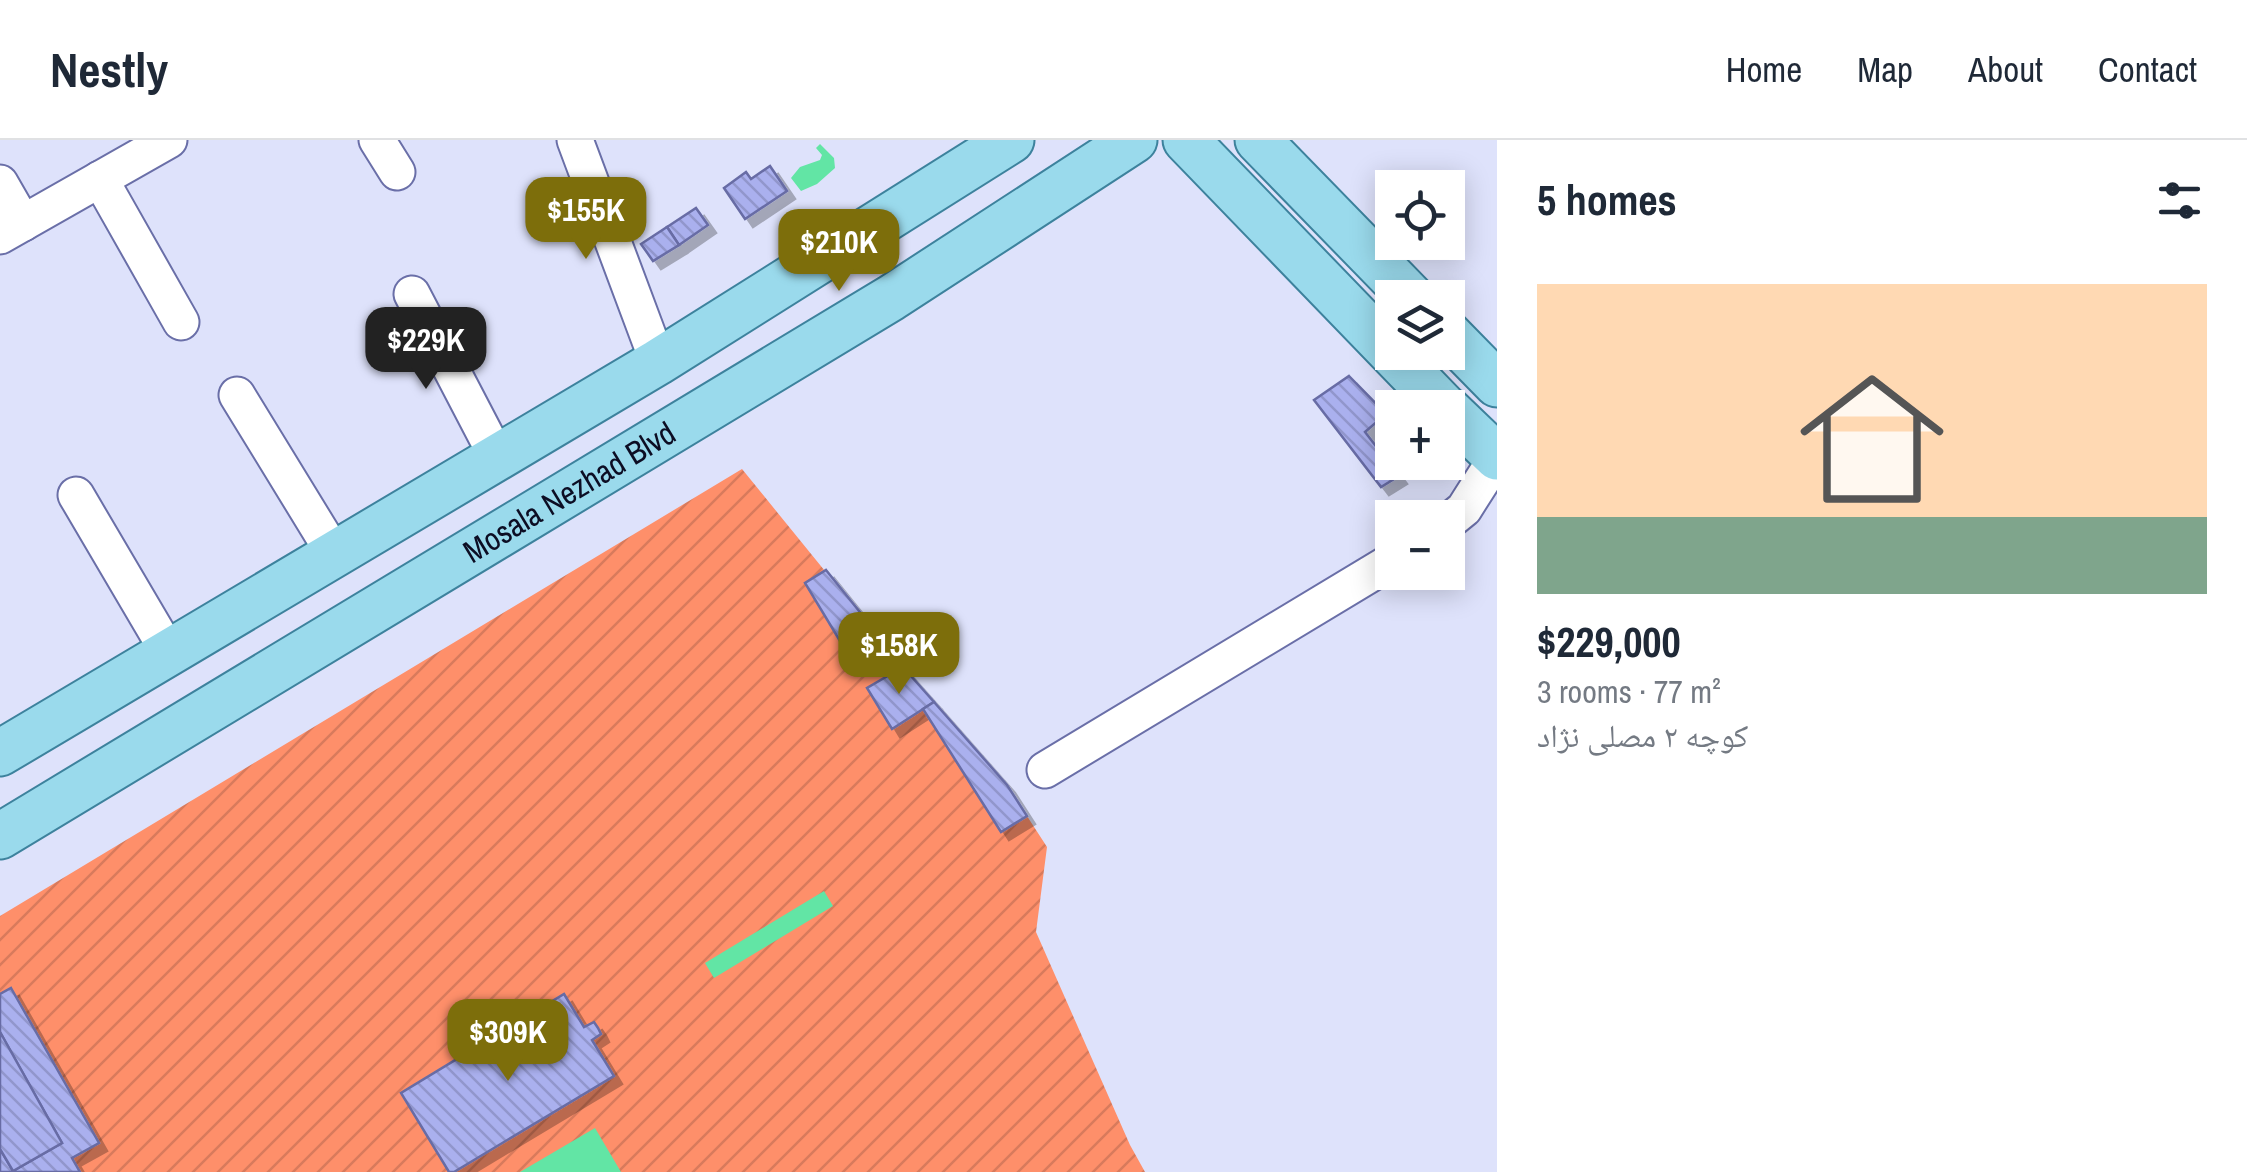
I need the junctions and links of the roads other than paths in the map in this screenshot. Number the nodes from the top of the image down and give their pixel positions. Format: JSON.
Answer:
{"nodes":[{"id":1,"x":169,"y":140,"type":"edge"},
{"id":2,"x":377,"y":140,"type":"edge"},
{"id":3,"x":576,"y":140,"type":"edge"},
{"id":4,"x":1011,"y":140,"type":"edge"},
{"id":5,"x":1134,"y":140,"type":"edge"},
{"id":6,"x":1186,"y":140,"type":"edge"},
{"id":7,"x":1258,"y":140,"type":"edge"},
{"id":8,"x":397,"y":172,"type":"dead end"},
{"id":9,"x":100,"y":179,"type":"junction"},
{"id":10,"x":0,"y":184,"type":"edge"},
{"id":11,"x":12,"y":230,"type":"edge"},
{"id":12,"x":845,"y":242,"type":"junction"},
{"id":13,"x":1394,"y":280,"type":"edge"},
{"id":14,"x":412,"y":294,"type":"dead end"},
{"id":15,"x":891,"y":298,"type":"junction"},
{"id":16,"x":181,"y":322,"type":"dead end"},
{"id":17,"x":1465,"y":351,"type":"edge"},
{"id":18,"x":658,"y":362,"type":"junction"},
{"id":19,"x":1497,"y":384,"type":"edge"},
{"id":20,"x":1428,"y":390,"type":"edge"},
{"id":21,"x":238,"y":395,"type":"dead end"},
{"id":22,"x":1465,"y":427,"type":"edge"},
{"id":23,"x":1497,"y":457,"type":"edge"},
{"id":24,"x":498,"y":459,"type":"junction"},
{"id":25,"x":76,"y":495,"type":"dead end"},
{"id":26,"x":1465,"y":507,"type":"edge"},
{"id":27,"x":335,"y":555,"type":"junction"},
{"id":28,"x":1375,"y":571,"type":"edge"},
{"id":29,"x":169,"y":653,"type":"junction"},
{"id":30,"x":0,"y":753,"type":"edge"},
{"id":31,"x":1045,"y":770,"type":"dead end"},
{"id":32,"x":0,"y":836,"type":"edge"}],
"edges":[{"from":1,"to":9,"type":"street"},
{"from":2,"to":8,"type":"street"},
{"from":3,"to":18,"type":"street"},
{"from":4,"to":12,"type":"main road","name":"Mosala Nezhad Blvd"},
{"from":5,"to":15,"type":"main road","name":"Mosala Nezhad Blvd"},
{"from":6,"to":20,"type":"main road"},
{"from":7,"to":13,"type":"main road"},
{"from":9,"to":11,"type":"street"},
{"from":9,"to":16,"type":"street"},
{"from":10,"to":11,"type":"street"},
{"from":12,"to":15,"type":"main road"},
{"from":12,"to":18,"type":"main road","name":"Mosala Nezhad Blvd"},
{"from":14,"to":24,"type":"street"},
{"from":15,"to":32,"type":"main road","name":"Mosala Nezhad Blvd"},
{"from":17,"to":19,"type":"main road"},
{"from":18,"to":24,"type":"main road","name":"Mosala Nezhad Blvd"},
{"from":21,"to":27,"type":"street"},
{"from":22,"to":23,"type":"main road"},
{"from":23,"to":26,"type":"street"},
{"from":24,"to":27,"type":"main road","name":"Mosala Nezhad Blvd"},
{"from":25,"to":29,"type":"street"},
{"from":27,"to":29,"type":"main road","name":"Mosala Nezhad Blvd"},
{"from":28,"to":31,"type":"street"},
{"from":29,"to":30,"type":"main road","name":"Mosala Nezhad Blvd"}]}
